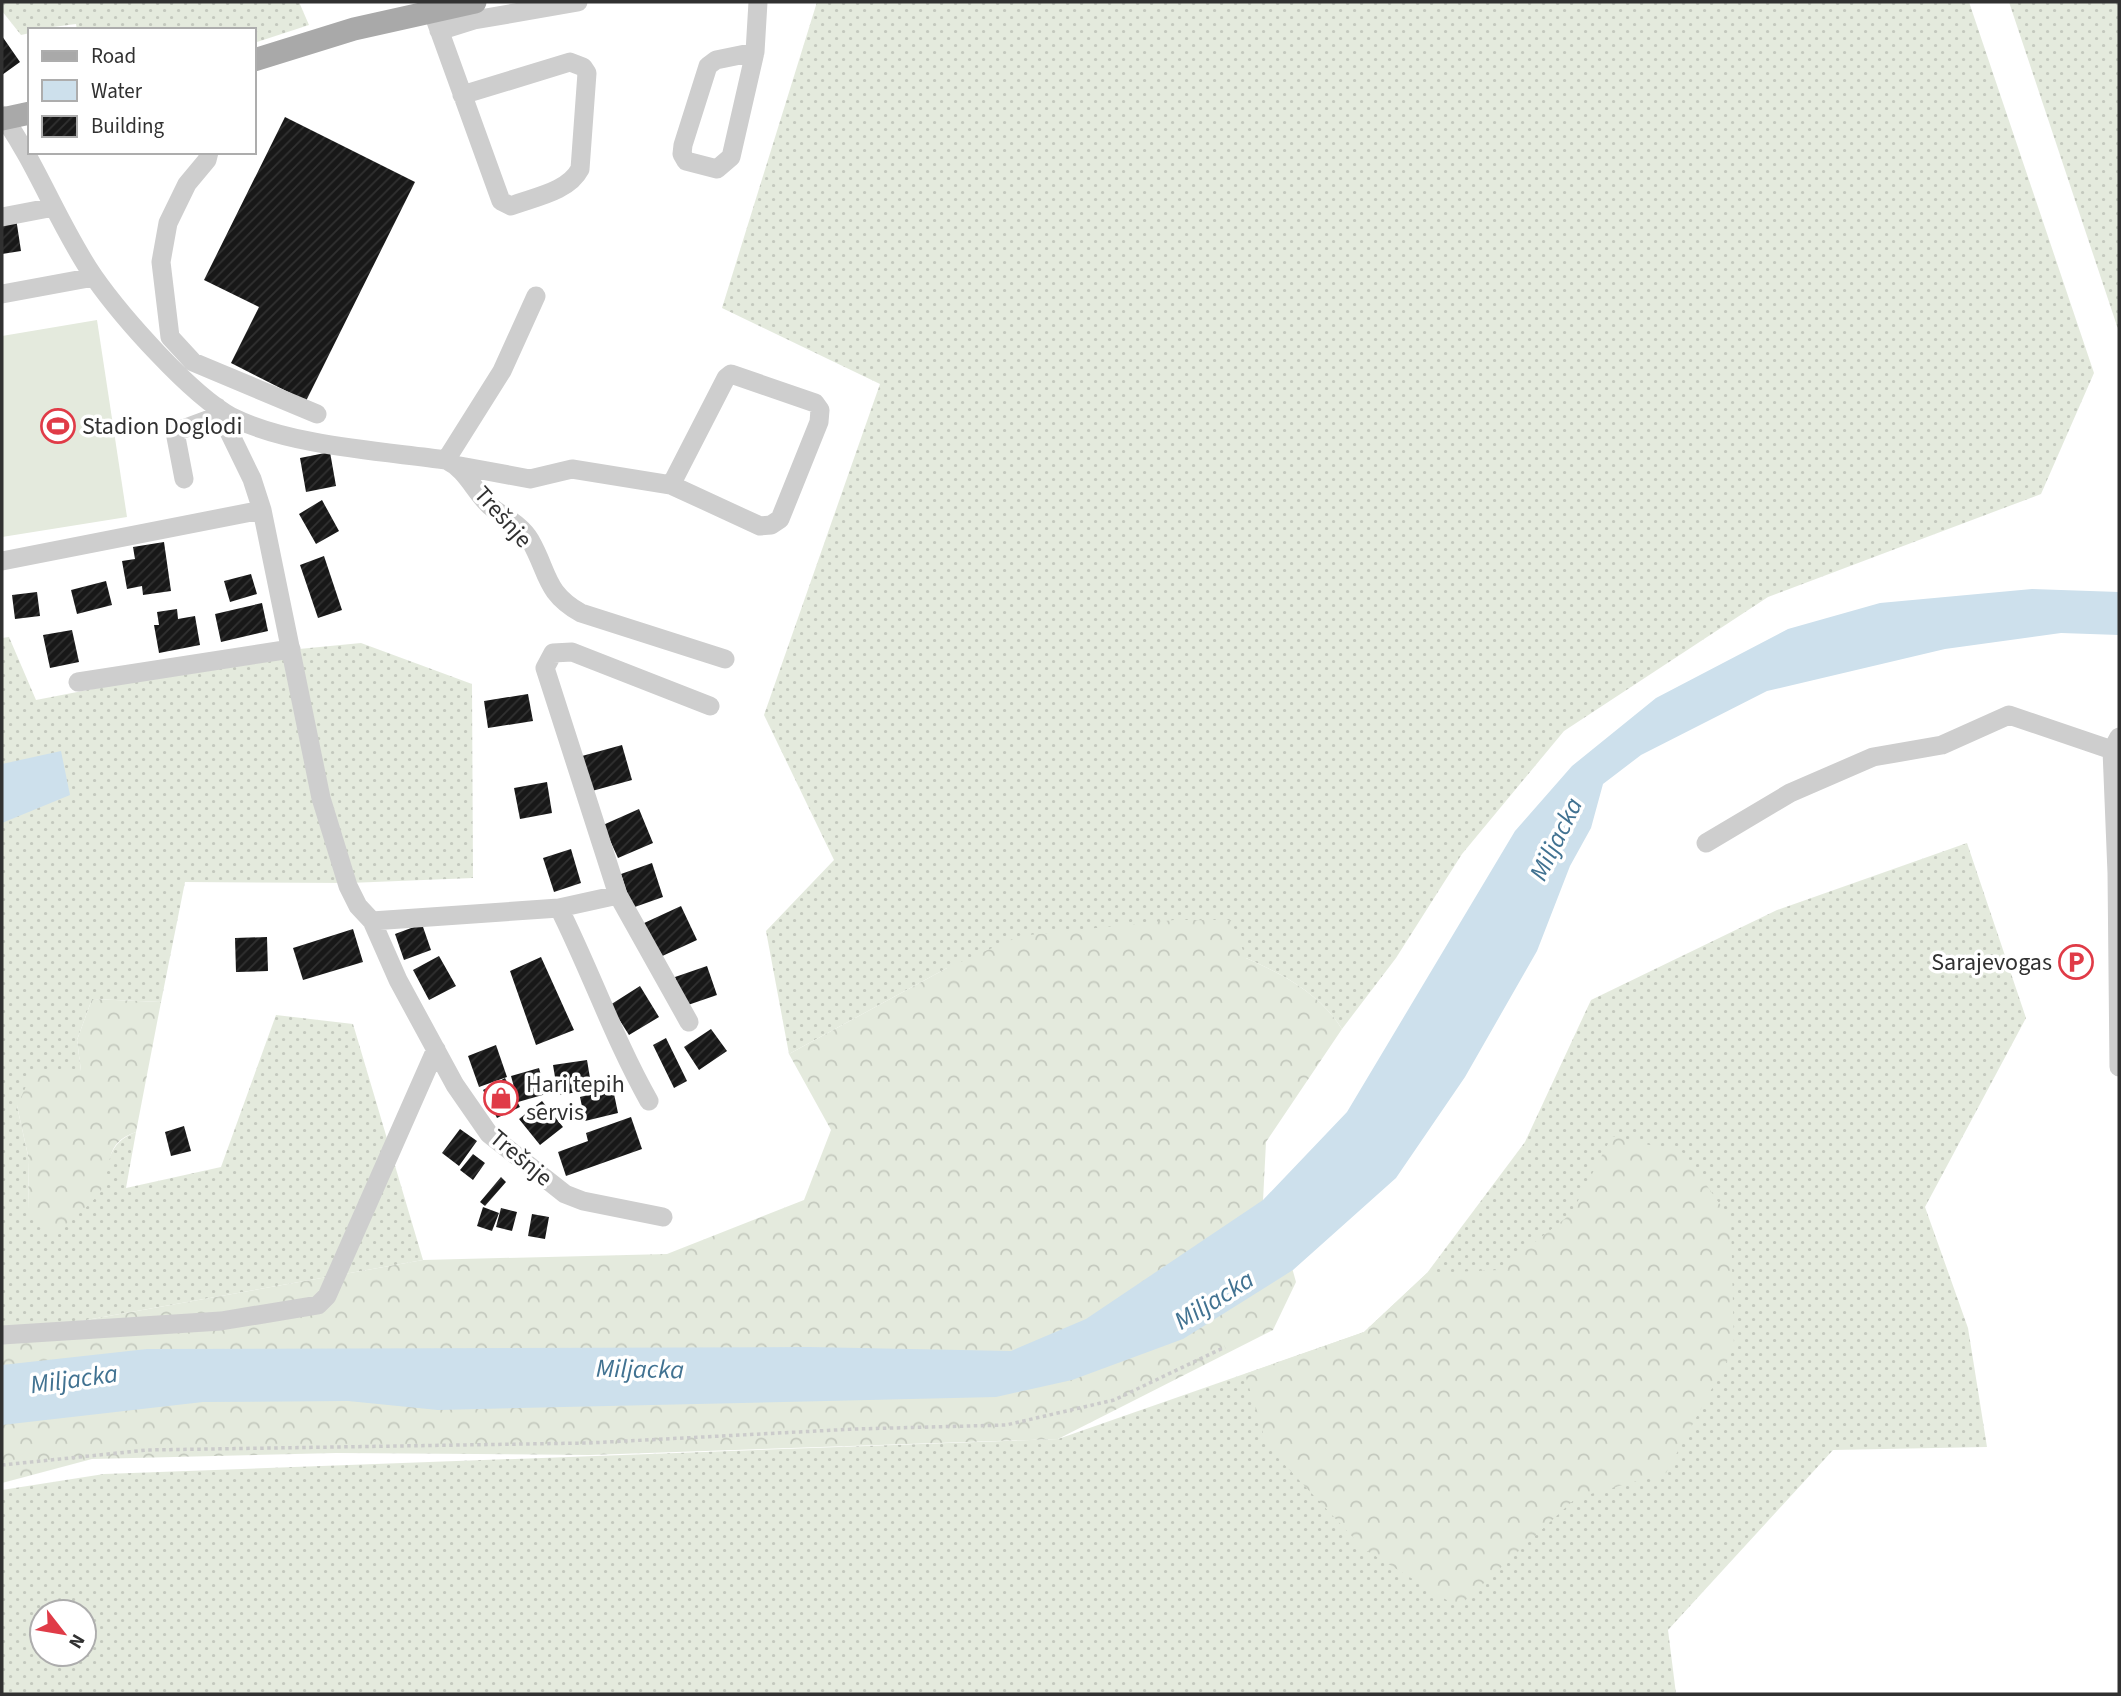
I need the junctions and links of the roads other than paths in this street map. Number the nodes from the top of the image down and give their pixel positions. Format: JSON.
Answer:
{"nodes":[{"id":1,"x":475,"y":2,"type":"edge"},
{"id":2,"x":578,"y":2,"type":"edge"},
{"id":3,"x":758,"y":2,"type":"edge"},
{"id":4,"x":436,"y":22,"type":"junction"},
{"id":5,"x":755,"y":52,"type":"junction"},
{"id":6,"x":256,"y":59,"type":"edge"},
{"id":7,"x":462,"y":95,"type":"junction"},
{"id":8,"x":28,"y":113,"type":"edge"},
{"id":9,"x":3,"y":117,"type":"edge"},
{"id":10,"x":208,"y":154,"type":"edge"},
{"id":11,"x":54,"y":206,"type":"junction"},
{"id":12,"x":2,"y":218,"type":"edge"},
{"id":13,"x":94,"y":277,"type":"junction"},
{"id":14,"x":2,"y":294,"type":"edge"},
{"id":15,"x":536,"y":296,"type":"dead end"},
{"id":16,"x":219,"y":411,"type":"junction"},
{"id":17,"x":317,"y":414,"type":"dead end"},
{"id":18,"x":453,"y":463,"type":"junction"},
{"id":19,"x":184,"y":479,"type":"dead end"},
{"id":20,"x":671,"y":485,"type":"junction"},
{"id":21,"x":262,"y":510,"type":"junction"},
{"id":22,"x":2,"y":561,"type":"edge"},
{"id":23,"x":291,"y":649,"type":"junction"},
{"id":24,"x":724,"y":659,"type":"dead end"},
{"id":25,"x":78,"y":682,"type":"dead end"},
{"id":26,"x":710,"y":706,"type":"dead end"},
{"id":27,"x":2116,"y":744,"type":"edge"},
{"id":28,"x":1706,"y":843,"type":"dead end"},
{"id":29,"x":618,"y":895,"type":"junction"},
{"id":30,"x":559,"y":908,"type":"junction"},
{"id":31,"x":372,"y":921,"type":"junction"},
{"id":32,"x":689,"y":1022,"type":"dead end"},
{"id":33,"x":436,"y":1049,"type":"junction"},
{"id":34,"x":2119,"y":1067,"type":"edge"},
{"id":35,"x":649,"y":1101,"type":"dead end"},
{"id":36,"x":663,"y":1217,"type":"dead end"},
{"id":37,"x":2,"y":1335,"type":"edge"}],
"edges":[{"from":1,"to":4,"type":"main road"},
{"from":2,"to":4,"type":"street"},
{"from":3,"to":5,"type":"street"},
{"from":4,"to":6,"type":"main road"},
{"from":4,"to":7,"type":"street"},
{"from":5,"to":5,"type":"street"},
{"from":7,"to":7,"type":"street"},
{"from":8,"to":9,"type":"main road"},
{"from":9,"to":11,"type":"street","name":"Trešnje"},
{"from":10,"to":17,"type":"street"},
{"from":11,"to":12,"type":"street"},
{"from":11,"to":13,"type":"street","name":"Trešnje"},
{"from":13,"to":14,"type":"street"},
{"from":13,"to":16,"type":"street","name":"Trešnje"},
{"from":15,"to":18,"type":"street"},
{"from":16,"to":18,"type":"street","name":"Trešnje"},
{"from":16,"to":19,"type":"street"},
{"from":16,"to":21,"type":"street","name":"Trešnje"},
{"from":18,"to":20,"type":"street"},
{"from":18,"to":24,"type":"street","name":"Trešnje"},
{"from":20,"to":20,"type":"street"},
{"from":21,"to":22,"type":"street"},
{"from":21,"to":23,"type":"street","name":"Trešnje"},
{"from":23,"to":25,"type":"street"},
{"from":23,"to":31,"type":"street","name":"Trešnje"},
{"from":26,"to":29,"type":"street"},
{"from":27,"to":28,"type":"street"},
{"from":27,"to":34,"type":"street"},
{"from":29,"to":30,"type":"street"},
{"from":29,"to":32,"type":"street"},
{"from":30,"to":31,"type":"street"},
{"from":30,"to":35,"type":"street"},
{"from":31,"to":33,"type":"street","name":"Trešnje"},
{"from":33,"to":36,"type":"street","name":"Trešnje"},
{"from":33,"to":37,"type":"street"}]}
